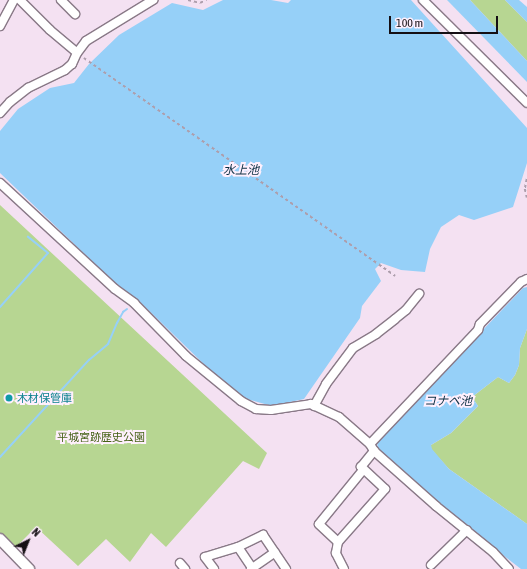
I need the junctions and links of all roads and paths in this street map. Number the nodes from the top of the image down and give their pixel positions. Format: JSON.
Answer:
{"nodes":[{"id":1,"x":14,"y":0,"type":"edge"},
{"id":2,"x":20,"y":0,"type":"edge"},
{"id":3,"x":61,"y":0,"type":"edge"},
{"id":4,"x":153,"y":0,"type":"edge"},
{"id":5,"x":188,"y":0,"type":"edge"},
{"id":6,"x":206,"y":0,"type":"edge"},
{"id":7,"x":423,"y":0,"type":"edge"},
{"id":8,"x":75,"y":14,"type":"dead end"},
{"id":9,"x":0,"y":26,"type":"edge"},
{"id":10,"x":77,"y":53,"type":"junction"},
{"id":11,"x":527,"y":103,"type":"edge"},
{"id":12,"x":0,"y":113,"type":"edge"},
{"id":13,"x":527,"y":179,"type":"edge"},
{"id":14,"x":0,"y":183,"type":"edge"},
{"id":15,"x":527,"y":198,"type":"edge"},
{"id":16,"x":395,"y":276,"type":"dead end"},
{"id":17,"x":527,"y":279,"type":"edge"},
{"id":18,"x":419,"y":294,"type":"dead end"},
{"id":19,"x":314,"y":406,"type":"junction"},
{"id":20,"x":372,"y":447,"type":"junction"},
{"id":21,"x":363,"y":470,"type":"junction"},
{"id":22,"x":467,"y":530,"type":"junction"},
{"id":23,"x":0,"y":539,"type":"edge"},
{"id":24,"x":338,"y":542,"type":"junction"},
{"id":25,"x":238,"y":547,"type":"junction"},
{"id":26,"x":275,"y":552,"type":"junction"},
{"id":27,"x":431,"y":566,"type":"dead end"},
{"id":28,"x":29,"y":569,"type":"edge"},
{"id":29,"x":214,"y":569,"type":"edge"},
{"id":30,"x":251,"y":569,"type":"edge"},
{"id":31,"x":286,"y":569,"type":"edge"},
{"id":32,"x":344,"y":569,"type":"edge"},
{"id":33,"x":509,"y":569,"type":"edge"}],
"edges":[{"from":1,"to":9,"type":"street"},
{"from":2,"to":10,"type":"street"},
{"from":3,"to":8,"type":"street"},
{"from":4,"to":10,"type":"street"},
{"from":5,"to":6,"type":"path"},
{"from":7,"to":11,"type":"street"},
{"from":10,"to":12,"type":"street"},
{"from":10,"to":16,"type":"path"},
{"from":13,"to":15,"type":"path"},
{"from":14,"to":19,"type":"street"},
{"from":17,"to":20,"type":"street"},
{"from":18,"to":19,"type":"street"},
{"from":19,"to":20,"type":"street"},
{"from":20,"to":21,"type":"street"},
{"from":20,"to":22,"type":"street"},
{"from":21,"to":24,"type":"street"},
{"from":21,"to":24,"type":"street"},
{"from":22,"to":27,"type":"street"},
{"from":22,"to":33,"type":"street"},
{"from":23,"to":28,"type":"main road"},
{"from":24,"to":32,"type":"street"},
{"from":25,"to":26,"type":"street"},
{"from":25,"to":29,"type":"street"},
{"from":25,"to":30,"type":"street"},
{"from":26,"to":30,"type":"street"},
{"from":26,"to":31,"type":"street"}]}
